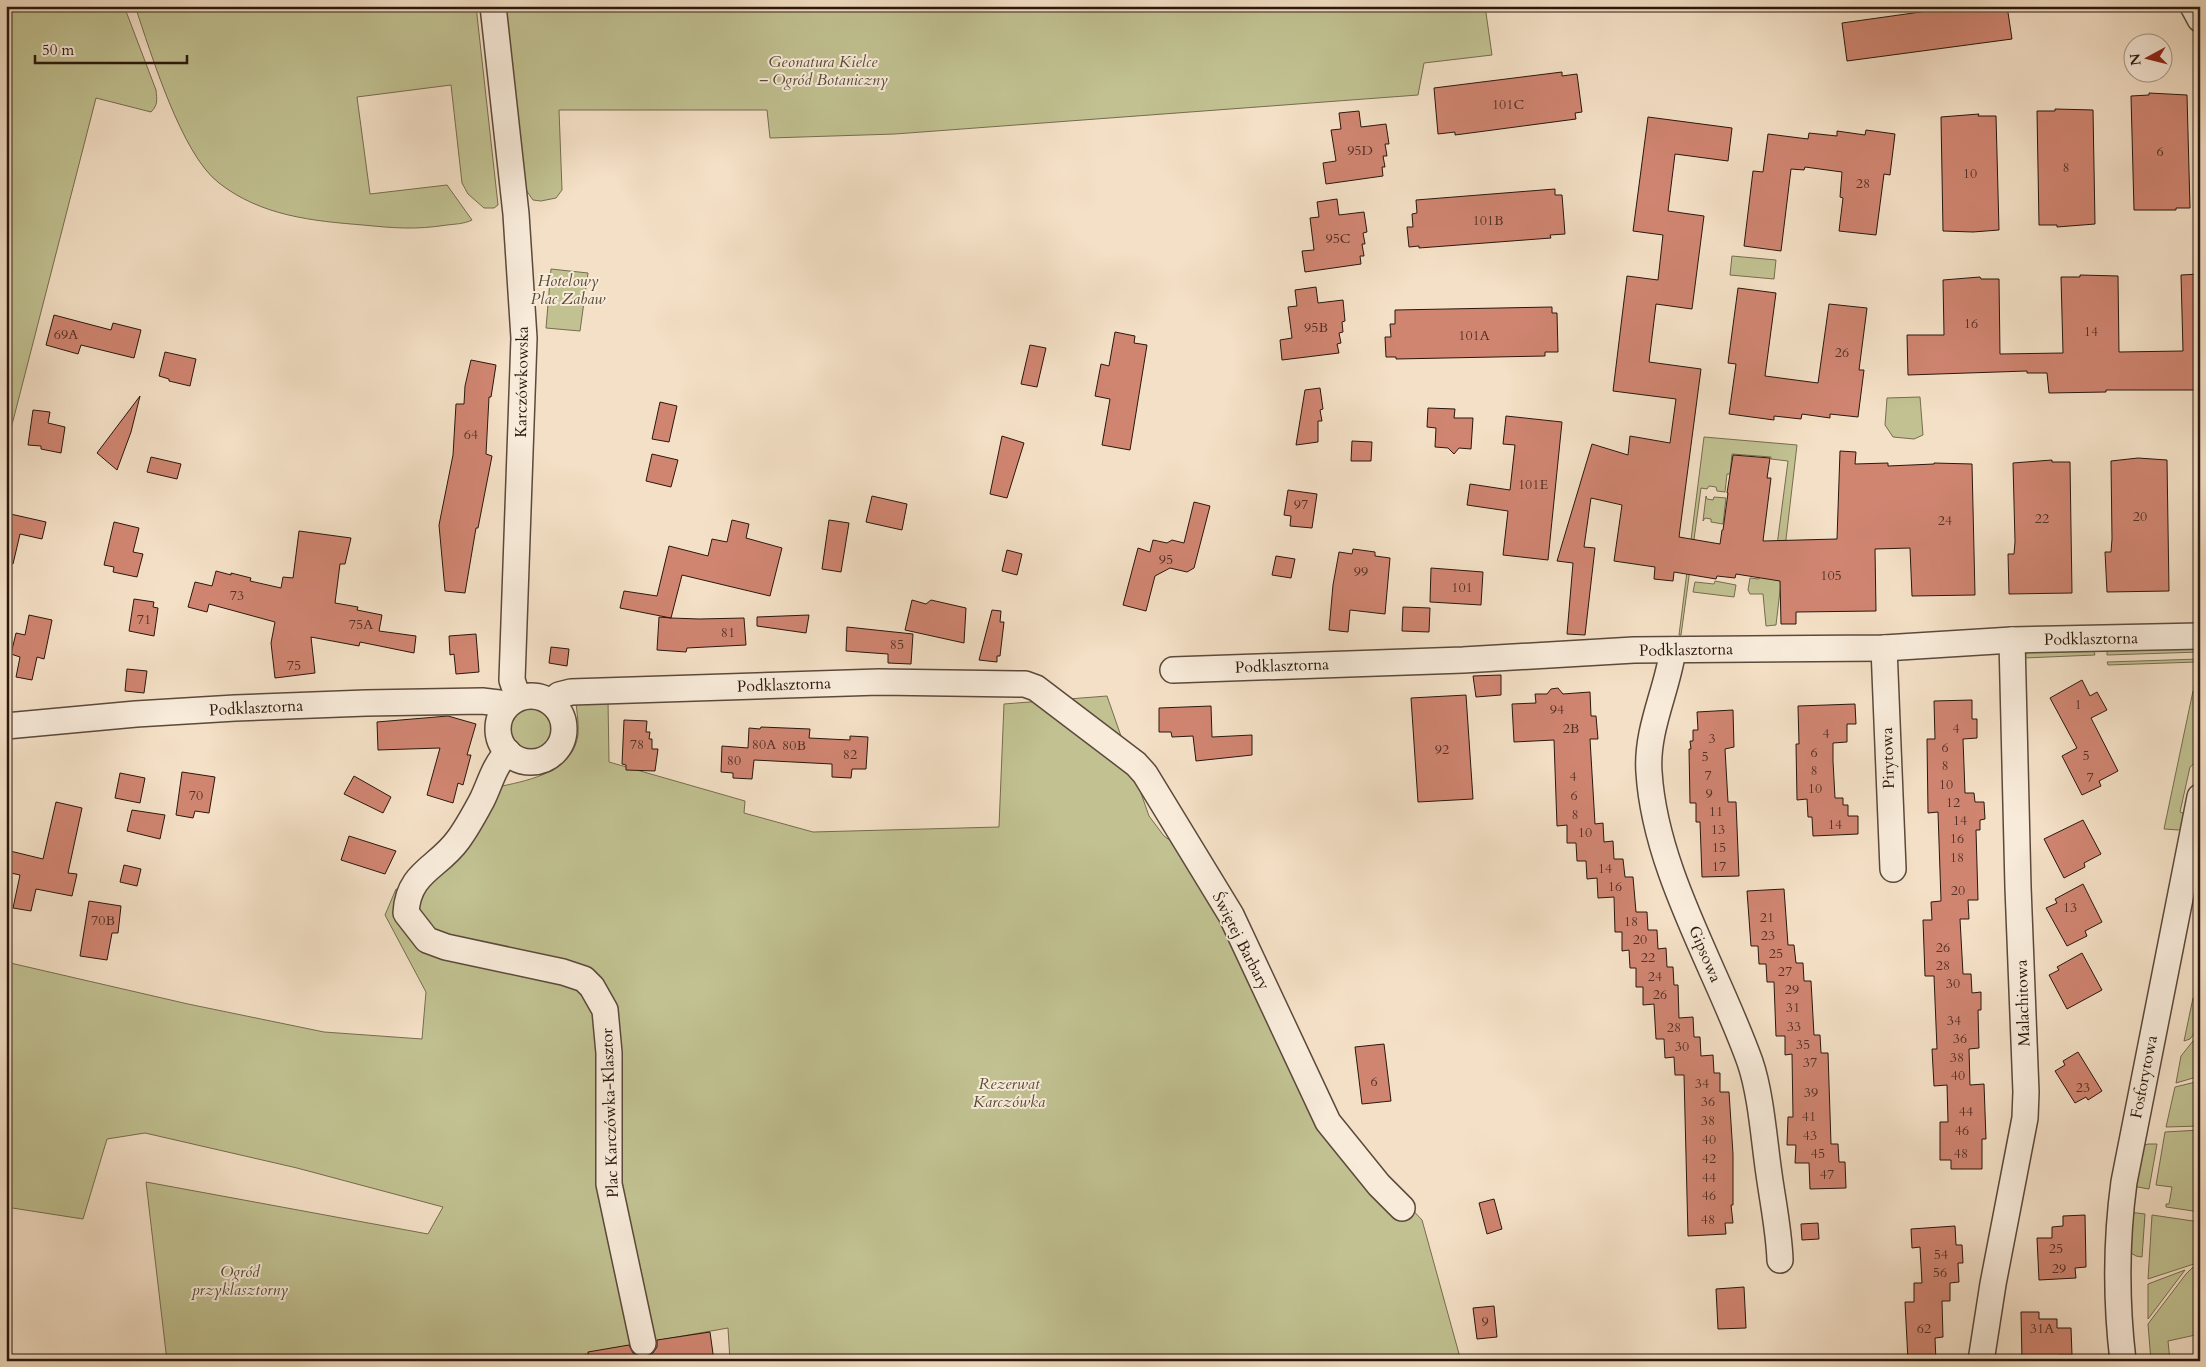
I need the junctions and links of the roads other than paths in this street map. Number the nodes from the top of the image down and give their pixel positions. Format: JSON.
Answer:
{"nodes":[{"id":1,"x":493,"y":6,"type":"edge"},
{"id":2,"x":2193,"y":6,"type":"edge"},
{"id":3,"x":2200,"y":19,"type":"edge"},
{"id":4,"x":2200,"y":636,"type":"edge"},
{"id":5,"x":2012,"y":640,"type":"junction"},
{"id":6,"x":1884,"y":648,"type":"junction"},
{"id":7,"x":1673,"y":650,"type":"junction"},
{"id":8,"x":1173,"y":670,"type":"dead end"},
{"id":9,"x":1050,"y":698,"type":"joint"},
{"id":10,"x":551,"y":702,"type":"junction"},
{"id":11,"x":512,"y":703,"type":"junction"},
{"id":12,"x":6,"y":726,"type":"edge"},
{"id":13,"x":508,"y":752,"type":"junction"},
{"id":14,"x":2200,"y":797,"type":"edge"},
{"id":15,"x":1893,"y":869,"type":"dead end"},
{"id":16,"x":1402,"y":1208,"type":"dead end"},
{"id":17,"x":1780,"y":1260,"type":"dead end"},
{"id":18,"x":643,"y":1343,"type":"dead end"},
{"id":19,"x":1981,"y":1361,"type":"edge"},
{"id":20,"x":2123,"y":1361,"type":"edge"}],
"edges":[{"from":1,"to":11,"type":"street","name":"Karczówkowska"},
{"from":2,"to":3,"type":"street"},
{"from":4,"to":5,"type":"street","name":"Podklasztorna"},
{"from":5,"to":6,"type":"street","name":"Podklasztorna"},
{"from":5,"to":19,"type":"street","name":"Malachitowa"},
{"from":6,"to":7,"type":"street","name":"Podklasztorna"},
{"from":6,"to":15,"type":"street","name":"Pirytowa"},
{"from":7,"to":8,"type":"street","name":"Podklasztorna"},
{"from":7,"to":17,"type":"street","name":"Gipsowa"},
{"from":9,"to":10,"type":"street","name":"Podklasztorna"},
{"from":9,"to":16,"type":"street","name":"Świętej Barbary"},
{"from":10,"to":11,"type":"street","name":"Podklasztorna"},
{"from":10,"to":13,"type":"street"},
{"from":11,"to":12,"type":"street","name":"Podklasztorna"},
{"from":11,"to":13,"type":"street"},
{"from":13,"to":18,"type":"street","name":"Plac Karczówka-Klasztor"},
{"from":14,"to":20,"type":"street","name":"Fosforytowa"}]}
